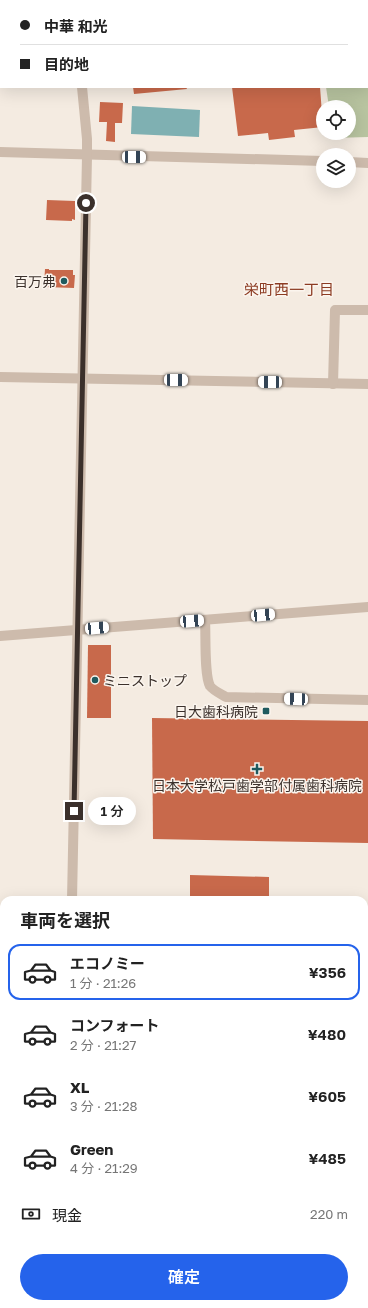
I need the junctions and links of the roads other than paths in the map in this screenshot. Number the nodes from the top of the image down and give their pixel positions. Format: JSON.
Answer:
{"nodes":[{"id":1,"x":82,"y":88,"type":"edge"},
{"id":2,"x":0,"y":152,"type":"edge"},
{"id":3,"x":87,"y":156,"type":"junction"},
{"id":4,"x":316,"y":161,"type":"edge"},
{"id":5,"x":356,"y":162,"type":"edge"},
{"id":6,"x":368,"y":162,"type":"edge"},
{"id":7,"x":368,"y":310,"type":"edge"},
{"id":8,"x":0,"y":377,"type":"edge"},
{"id":9,"x":82,"y":378,"type":"junction"},
{"id":10,"x":333,"y":384,"type":"junction"},
{"id":11,"x":368,"y":384,"type":"edge"},
{"id":12,"x":368,"y":607,"type":"edge"},
{"id":13,"x":205,"y":620,"type":"junction"},
{"id":14,"x":77,"y":630,"type":"junction"},
{"id":15,"x":0,"y":636,"type":"edge"},
{"id":16,"x":368,"y":700,"type":"edge"},
{"id":17,"x":72,"y":896,"type":"edge"}],
"edges":[{"from":1,"to":3,"type":"street"},
{"from":2,"to":3,"type":"street"},
{"from":3,"to":4,"type":"street"},
{"from":3,"to":9,"type":"street"},
{"from":5,"to":6,"type":"street"},
{"from":7,"to":10,"type":"street"},
{"from":8,"to":9,"type":"street"},
{"from":9,"to":10,"type":"street"},
{"from":9,"to":14,"type":"street"},
{"from":10,"to":11,"type":"street"},
{"from":12,"to":13,"type":"street"},
{"from":13,"to":14,"type":"street"},
{"from":13,"to":16,"type":"street"},
{"from":14,"to":15,"type":"street"},
{"from":14,"to":17,"type":"street"}]}
